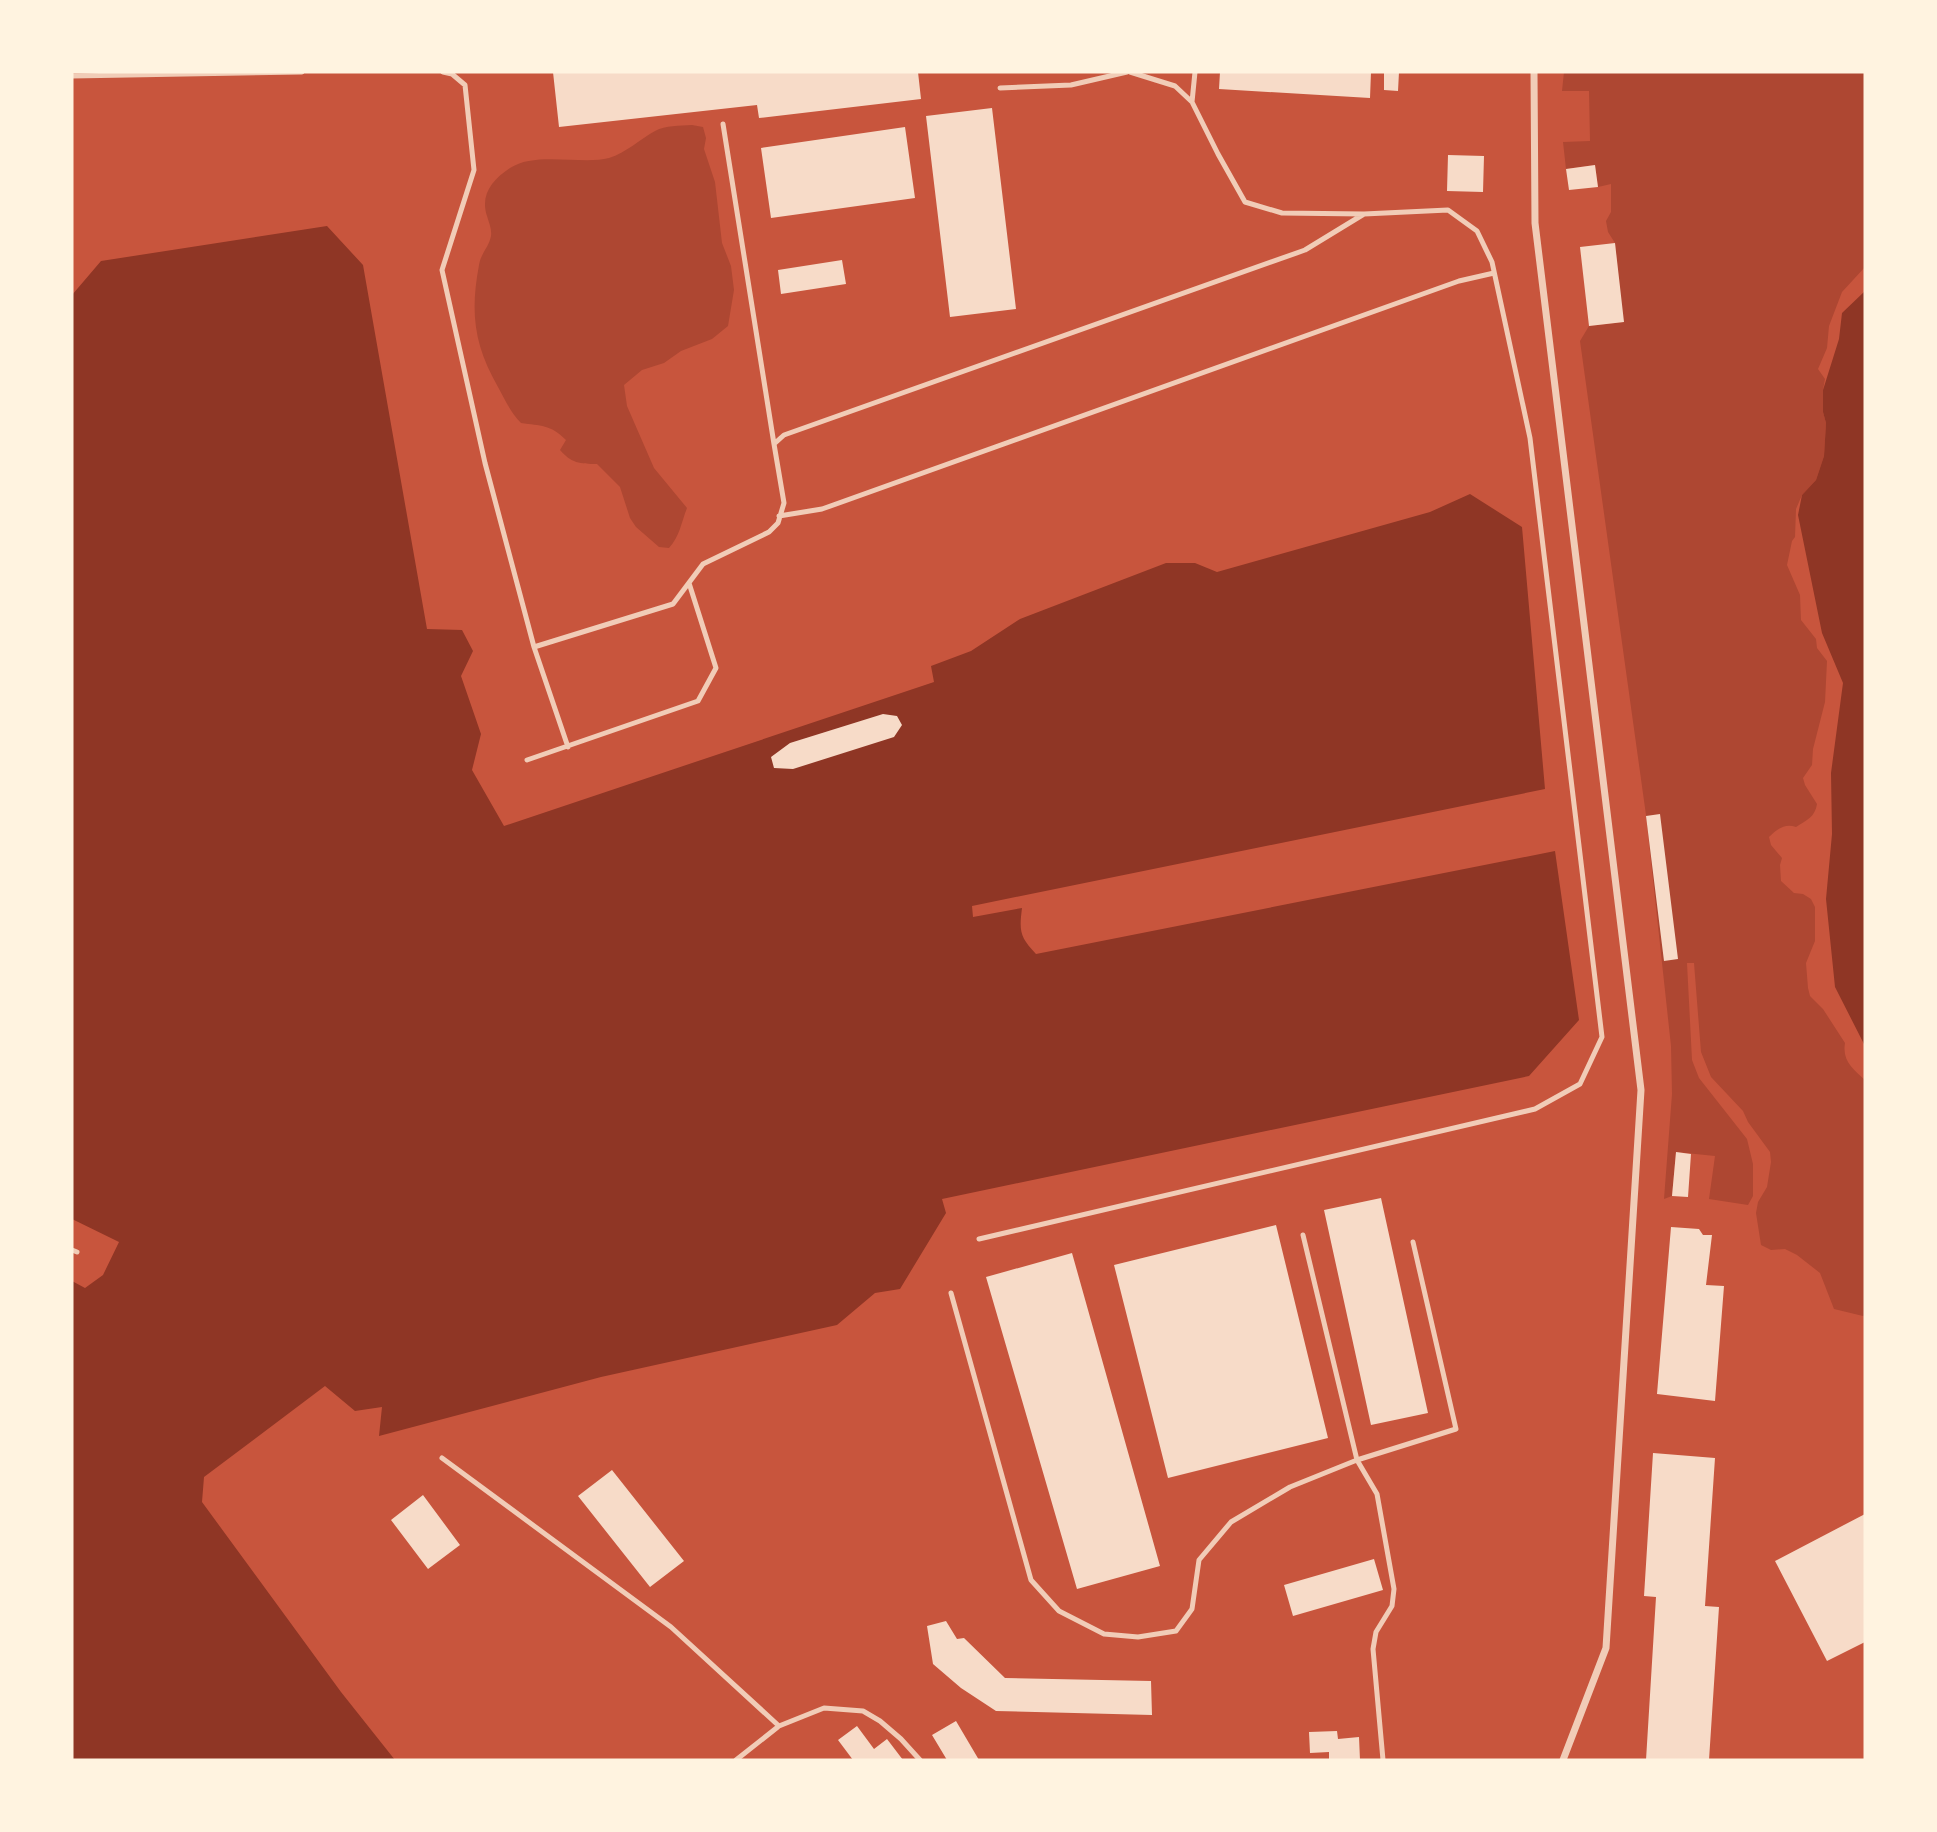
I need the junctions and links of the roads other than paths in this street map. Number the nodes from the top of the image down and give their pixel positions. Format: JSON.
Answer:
{"nodes":[{"id":1,"x":302,"y":72,"type":"edge"},
{"id":2,"x":443,"y":72,"type":"edge"},
{"id":3,"x":1128,"y":72,"type":"edge"},
{"id":4,"x":1195,"y":72,"type":"edge"},
{"id":5,"x":1534,"y":72,"type":"edge"},
{"id":6,"x":72,"y":76,"type":"edge"},
{"id":7,"x":1000,"y":88,"type":"dead end"},
{"id":8,"x":1192,"y":102,"type":"junction"},
{"id":9,"x":723,"y":124,"type":"dead end"},
{"id":10,"x":1364,"y":214,"type":"junction"},
{"id":11,"x":1494,"y":273,"type":"junction"},
{"id":12,"x":774,"y":444,"type":"junction"},
{"id":13,"x":779,"y":516,"type":"junction"},
{"id":14,"x":689,"y":583,"type":"junction"},
{"id":15,"x":534,"y":646,"type":"junction"},
{"id":16,"x":568,"y":747,"type":"junction"},
{"id":17,"x":527,"y":760,"type":"dead end"},
{"id":18,"x":1303,"y":1236,"type":"dead end"},
{"id":19,"x":979,"y":1239,"type":"dead end"},
{"id":20,"x":1413,"y":1242,"type":"dead end"},
{"id":21,"x":951,"y":1293,"type":"dead end"},
{"id":22,"x":442,"y":1458,"type":"dead end"},
{"id":23,"x":1357,"y":1460,"type":"junction"},
{"id":24,"x":779,"y":1726,"type":"junction"},
{"id":25,"x":736,"y":1760,"type":"edge"},
{"id":26,"x":920,"y":1760,"type":"edge"},
{"id":27,"x":1383,"y":1760,"type":"edge"},
{"id":28,"x":1563,"y":1760,"type":"edge"}],
"edges":[{"from":1,"to":6,"type":"lane"},
{"from":2,"to":15,"type":"lane"},
{"from":3,"to":7,"type":"lane"},
{"from":3,"to":8,"type":"lane"},
{"from":4,"to":8,"type":"lane"},
{"from":5,"to":28,"type":"street"},
{"from":8,"to":10,"type":"lane"},
{"from":9,"to":12,"type":"lane"},
{"from":10,"to":11,"type":"lane"},
{"from":10,"to":12,"type":"lane"},
{"from":11,"to":13,"type":"lane"},
{"from":11,"to":19,"type":"lane"},
{"from":12,"to":13,"type":"lane"},
{"from":13,"to":14,"type":"lane"},
{"from":14,"to":15,"type":"lane"},
{"from":14,"to":16,"type":"lane"},
{"from":15,"to":16,"type":"lane"},
{"from":16,"to":17,"type":"lane"},
{"from":18,"to":23,"type":"lane"},
{"from":20,"to":23,"type":"lane"},
{"from":21,"to":23,"type":"lane"},
{"from":22,"to":24,"type":"lane"},
{"from":23,"to":27,"type":"lane"},
{"from":24,"to":25,"type":"lane"},
{"from":24,"to":26,"type":"lane"}]}
